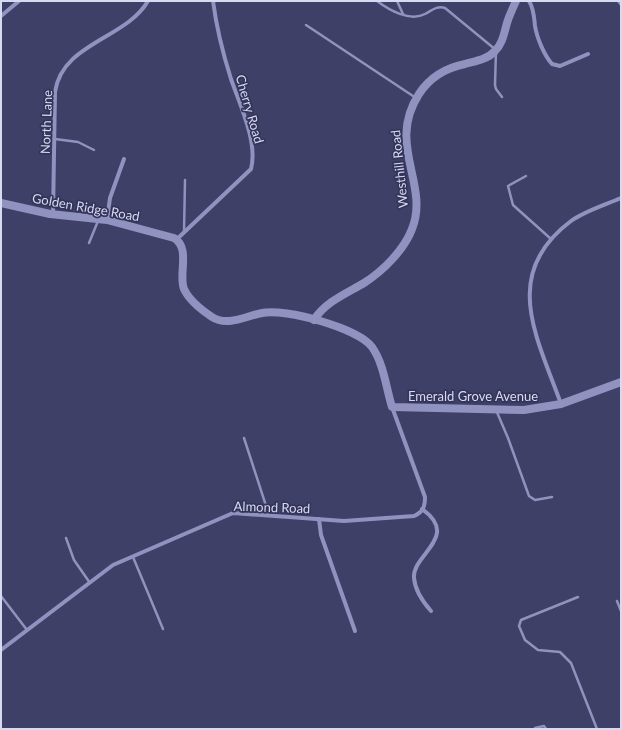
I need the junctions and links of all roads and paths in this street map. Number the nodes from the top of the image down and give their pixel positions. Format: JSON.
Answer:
{"nodes":[{"id":1,"x":19,"y":1,"type":"edge"},
{"id":2,"x":148,"y":1,"type":"edge"},
{"id":3,"x":213,"y":1,"type":"edge"},
{"id":4,"x":377,"y":1,"type":"edge"},
{"id":5,"x":396,"y":1,"type":"edge"},
{"id":6,"x":516,"y":1,"type":"edge"},
{"id":7,"x":529,"y":1,"type":"edge"},
{"id":8,"x":618,"y":1,"type":"edge"},
{"id":9,"x":621,"y":5,"type":"edge"},
{"id":10,"x":403,"y":14,"type":"junction"},
{"id":11,"x":1,"y":16,"type":"edge"},
{"id":12,"x":306,"y":26,"type":"dead end"},
{"id":13,"x":496,"y":50,"type":"junction"},
{"id":14,"x":588,"y":54,"type":"dead end"},
{"id":15,"x":502,"y":97,"type":"dead end"},
{"id":16,"x":416,"y":99,"type":"junction"},
{"id":17,"x":55,"y":139,"type":"junction"},
{"id":18,"x":94,"y":150,"type":"dead end"},
{"id":19,"x":124,"y":160,"type":"dead end"},
{"id":20,"x":526,"y":176,"type":"dead end"},
{"id":21,"x":185,"y":180,"type":"dead end"},
{"id":22,"x":621,"y":198,"type":"edge"},
{"id":23,"x":1,"y":203,"type":"edge"},
{"id":24,"x":53,"y":214,"type":"junction"},
{"id":25,"x":103,"y":220,"type":"junction"},
{"id":26,"x":184,"y":232,"type":"junction"},
{"id":27,"x":551,"y":239,"type":"junction"},
{"id":28,"x":176,"y":240,"type":"junction"},
{"id":29,"x":89,"y":243,"type":"dead end"},
{"id":30,"x":314,"y":320,"type":"junction"},
{"id":31,"x":621,"y":382,"type":"edge"},
{"id":32,"x":561,"y":404,"type":"junction"},
{"id":33,"x":392,"y":407,"type":"junction"},
{"id":34,"x":496,"y":410,"type":"junction"},
{"id":35,"x":244,"y":438,"type":"dead end"},
{"id":36,"x":552,"y":497,"type":"dead end"},
{"id":37,"x":422,"y":509,"type":"junction"},
{"id":38,"x":270,"y":516,"type":"junction"},
{"id":39,"x":319,"y":519,"type":"junction"},
{"id":40,"x":66,"y":538,"type":"dead end"},
{"id":41,"x":133,"y":557,"type":"junction"},
{"id":42,"x":90,"y":583,"type":"junction"},
{"id":43,"x":1,"y":596,"type":"edge"},
{"id":44,"x":578,"y":597,"type":"dead end"},
{"id":45,"x":617,"y":601,"type":"dead end"},
{"id":46,"x":431,"y":611,"type":"dead end"},
{"id":47,"x":621,"y":611,"type":"edge"},
{"id":48,"x":27,"y":630,"type":"junction"},
{"id":49,"x":163,"y":630,"type":"dead end"},
{"id":50,"x":355,"y":631,"type":"dead end"},
{"id":51,"x":1,"y":650,"type":"edge"},
{"id":52,"x":535,"y":728,"type":"dead end"},
{"id":53,"x":546,"y":729,"type":"edge"},
{"id":54,"x":598,"y":729,"type":"edge"}],
"edges":[{"from":1,"to":11,"type":"street"},
{"from":2,"to":17,"type":"street","name":"North Lane"},
{"from":3,"to":26,"type":"street","name":"Cherry Road"},
{"from":4,"to":10,"type":"lane"},
{"from":5,"to":10,"type":"lane"},
{"from":6,"to":13,"type":"street"},
{"from":7,"to":14,"type":"street"},
{"from":8,"to":9,"type":"lane"},
{"from":10,"to":13,"type":"lane"},
{"from":12,"to":16,"type":"lane"},
{"from":13,"to":15,"type":"lane"},
{"from":13,"to":16,"type":"street","name":"Westhill Road"},
{"from":16,"to":30,"type":"street","name":"Westhill Road"},
{"from":17,"to":18,"type":"lane"},
{"from":17,"to":24,"type":"street","name":"North Lane"},
{"from":19,"to":25,"type":"street"},
{"from":20,"to":27,"type":"lane"},
{"from":21,"to":26,"type":"lane"},
{"from":22,"to":27,"type":"street"},
{"from":23,"to":24,"type":"street","name":"Golden Ridge Road"},
{"from":24,"to":25,"type":"street","name":"Golden Ridge Road"},
{"from":25,"to":28,"type":"street","name":"Golden Ridge Road"},
{"from":25,"to":29,"type":"lane"},
{"from":26,"to":28,"type":"street","name":"Cherry Road"},
{"from":27,"to":32,"type":"street"},
{"from":28,"to":30,"type":"street"},
{"from":30,"to":33,"type":"street"},
{"from":31,"to":32,"type":"street","name":"Emerald Grove Avenue"},
{"from":32,"to":34,"type":"street","name":"Emerald Grove Avenue"},
{"from":33,"to":34,"type":"street","name":"Emerald Grove Avenue"},
{"from":33,"to":37,"type":"street"},
{"from":34,"to":36,"type":"lane"},
{"from":35,"to":38,"type":"lane"},
{"from":37,"to":39,"type":"street","name":"Almond Road"},
{"from":37,"to":46,"type":"street"},
{"from":38,"to":39,"type":"street","name":"Almond Road"},
{"from":38,"to":41,"type":"street","name":"Almond Road"},
{"from":39,"to":50,"type":"street"},
{"from":40,"to":42,"type":"lane"},
{"from":41,"to":42,"type":"street","name":"Almond Road"},
{"from":41,"to":49,"type":"lane"},
{"from":42,"to":48,"type":"street","name":"Almond Road"},
{"from":43,"to":48,"type":"lane"},
{"from":44,"to":54,"type":"lane"},
{"from":45,"to":47,"type":"lane"},
{"from":48,"to":51,"type":"street","name":"Almond Road"},
{"from":52,"to":53,"type":"lane"}]}
